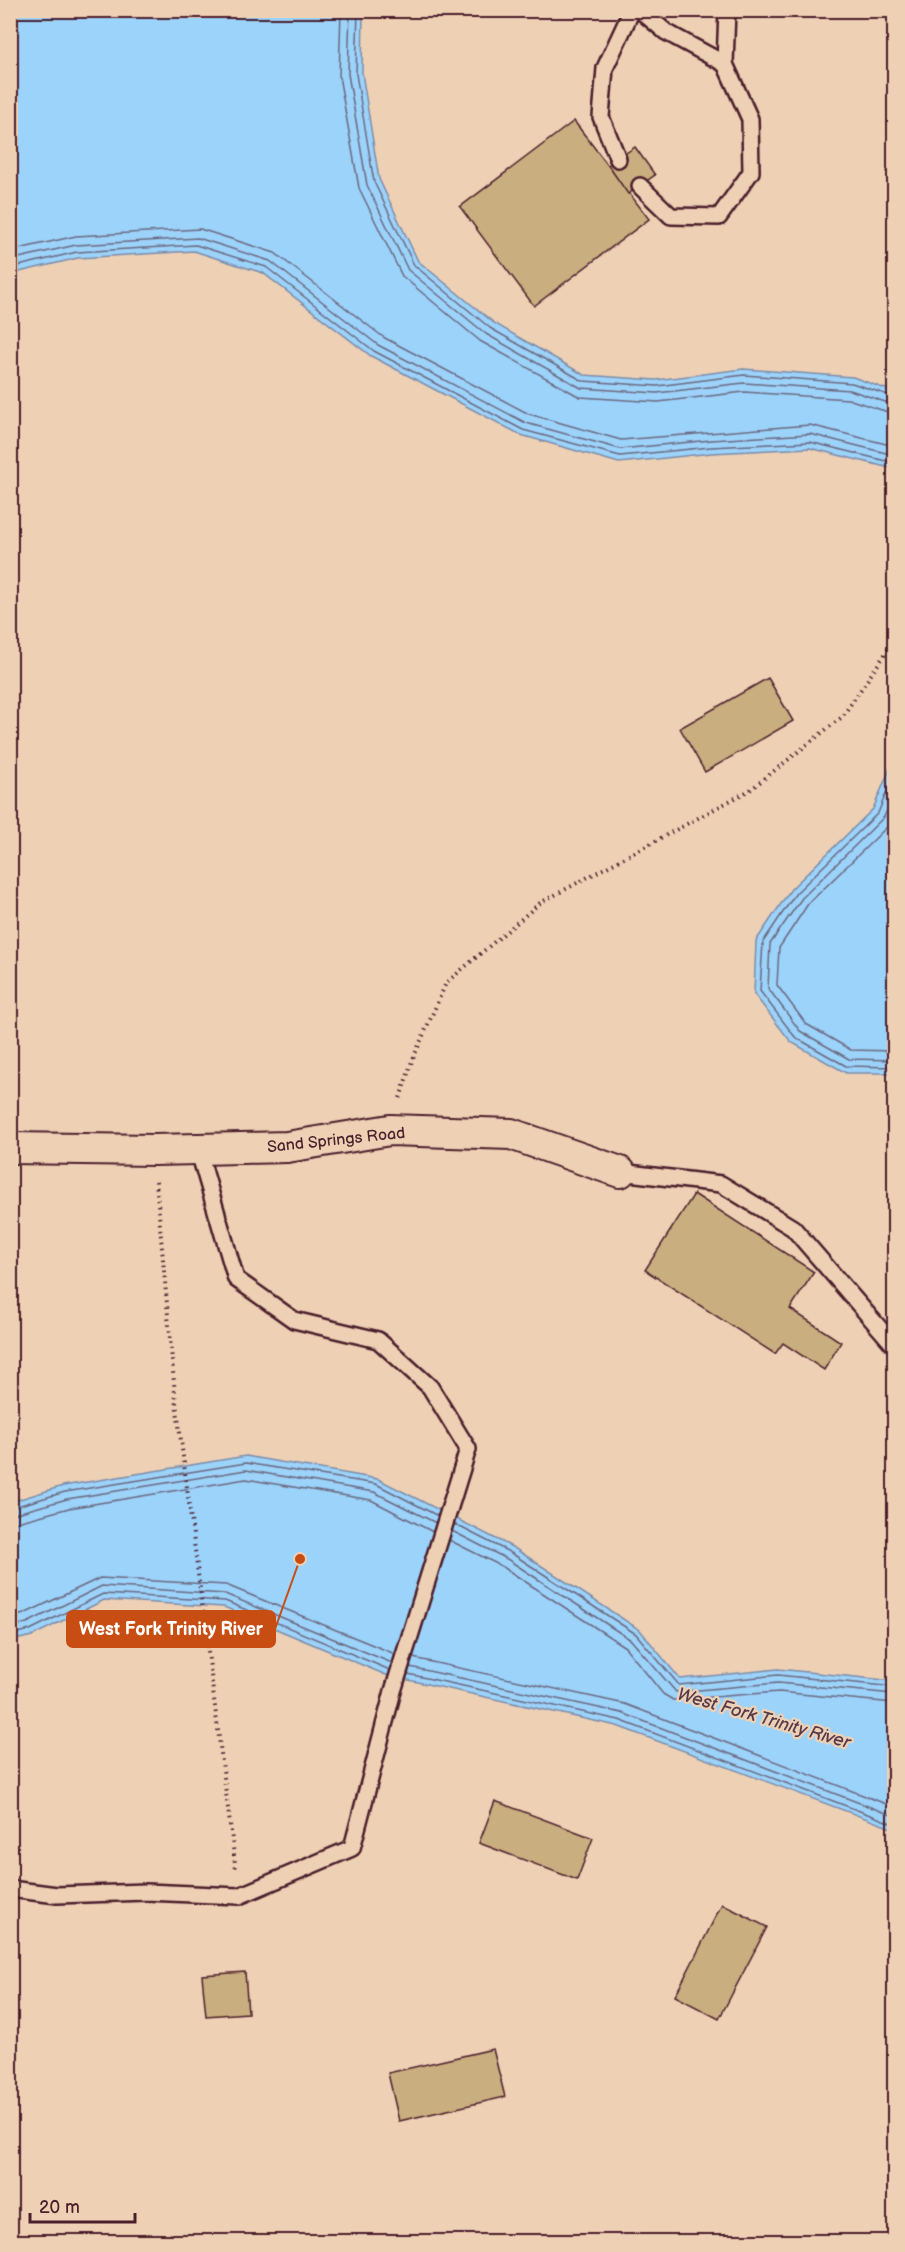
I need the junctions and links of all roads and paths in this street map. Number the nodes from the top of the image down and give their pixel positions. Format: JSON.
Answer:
{"nodes":[{"id":1,"x":632,"y":10,"type":"edge"},
{"id":2,"x":640,"y":10,"type":"edge"},
{"id":3,"x":727,"y":10,"type":"edge"},
{"id":4,"x":725,"y":64,"type":"junction"},
{"id":5,"x":618,"y":159,"type":"dead end"},
{"id":6,"x":640,"y":186,"type":"dead end"},
{"id":7,"x":894,"y":641,"type":"edge"},
{"id":8,"x":390,"y":1130,"type":"junction"},
{"id":9,"x":10,"y":1148,"type":"edge"},
{"id":10,"x":198,"y":1149,"type":"junction"},
{"id":11,"x":154,"y":1150,"type":"junction"},
{"id":12,"x":620,"y":1172,"type":"joint"},
{"id":13,"x":894,"y":1345,"type":"edge"},
{"id":14,"x":10,"y":1889,"type":"edge"},
{"id":15,"x":239,"y":1896,"type":"junction"}],
"edges":[{"from":1,"to":5,"type":"lane"},
{"from":2,"to":4,"type":"lane"},
{"from":3,"to":4,"type":"lane"},
{"from":4,"to":6,"type":"lane"},
{"from":7,"to":8,"type":"path"},
{"from":8,"to":10,"type":"street","name":"Sand Springs Road"},
{"from":8,"to":12,"type":"street","name":"Sand Springs Road"},
{"from":9,"to":11,"type":"street","name":"Sand Springs Road"},
{"from":10,"to":11,"type":"street","name":"Sand Springs Road"},
{"from":10,"to":15,"type":"lane"},
{"from":11,"to":15,"type":"path"},
{"from":12,"to":13,"type":"lane"},
{"from":14,"to":15,"type":"lane"}]}
